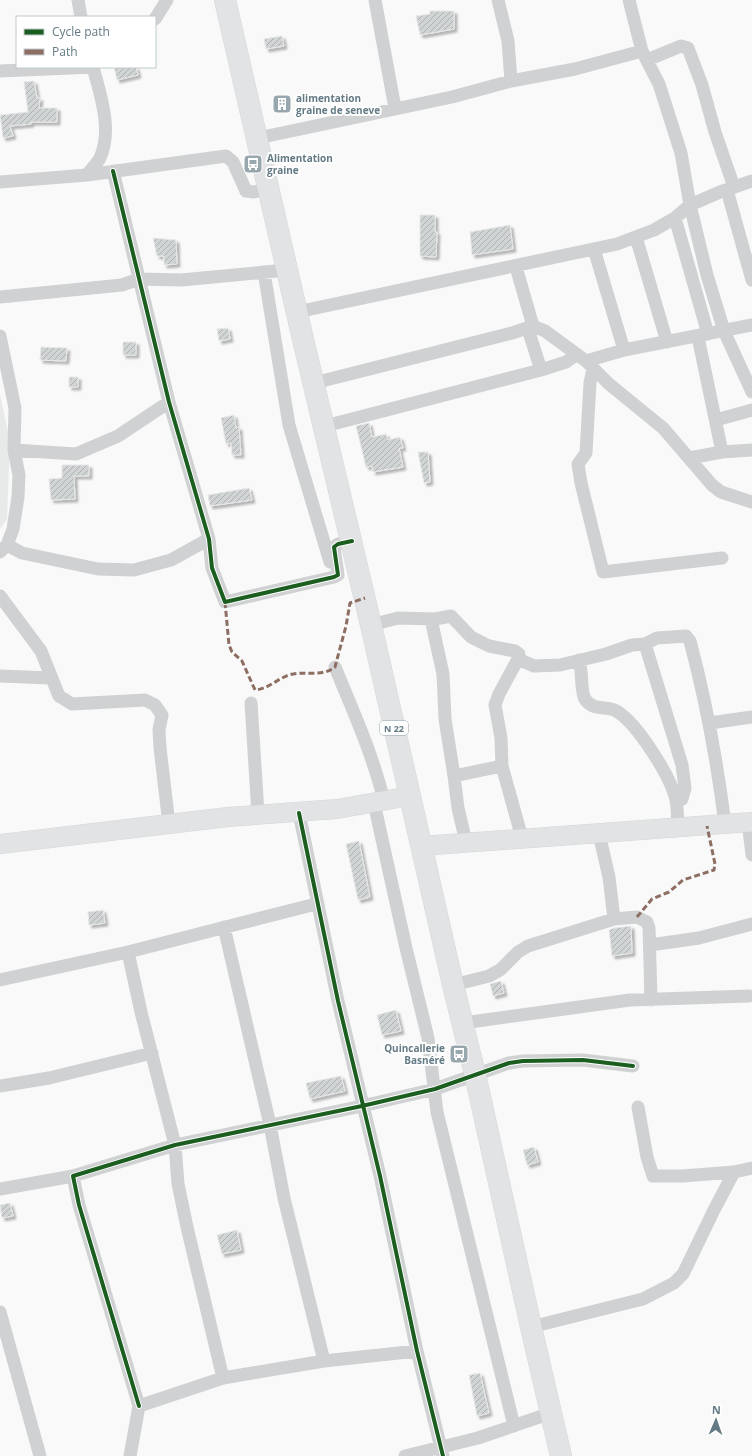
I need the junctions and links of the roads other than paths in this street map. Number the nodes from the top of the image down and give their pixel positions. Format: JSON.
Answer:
{"nodes":[{"id":1,"x":78,"y":0,"type":"edge"},
{"id":2,"x":167,"y":0,"type":"edge"},
{"id":3,"x":225,"y":0,"type":"edge"},
{"id":4,"x":376,"y":0,"type":"edge"},
{"id":5,"x":498,"y":0,"type":"edge"},
{"id":6,"x":629,"y":0,"type":"edge"},
{"id":7,"x":81,"y":16,"type":"edge"},
{"id":8,"x":156,"y":17,"type":"edge"},
{"id":9,"x":645,"y":55,"type":"junction"},
{"id":10,"x":70,"y":68,"type":"edge"},
{"id":11,"x":93,"y":68,"type":"edge"},
{"id":12,"x":0,"y":71,"type":"edge"},
{"id":13,"x":512,"y":81,"type":"junction"},
{"id":14,"x":395,"y":108,"type":"junction"},
{"id":15,"x":258,"y":138,"type":"junction"},
{"id":16,"x":112,"y":171,"type":"junction"},
{"id":17,"x":87,"y":175,"type":"junction"},
{"id":18,"x":752,"y":181,"type":"edge"},
{"id":19,"x":0,"y":182,"type":"edge"},
{"id":20,"x":730,"y":188,"type":"junction"},
{"id":21,"x":269,"y":189,"type":"junction"},
{"id":22,"x":690,"y":205,"type":"junction"},
{"id":23,"x":675,"y":218,"type":"junction"},
{"id":24,"x":636,"y":237,"type":"junction"},
{"id":25,"x":594,"y":249,"type":"junction"},
{"id":26,"x":516,"y":266,"type":"junction"},
{"id":27,"x":287,"y":270,"type":"junction"},
{"id":28,"x":264,"y":272,"type":"junction"},
{"id":29,"x":139,"y":279,"type":"junction"},
{"id":30,"x":752,"y":280,"type":"edge"},
{"id":31,"x":0,"y":297,"type":"edge"},
{"id":32,"x":297,"y":312,"type":"junction"},
{"id":33,"x":752,"y":325,"type":"edge"},
{"id":34,"x":530,"y":327,"type":"junction"},
{"id":35,"x":724,"y":331,"type":"junction"},
{"id":36,"x":703,"y":335,"type":"junction"},
{"id":37,"x":0,"y":336,"type":"edge"},
{"id":38,"x":667,"y":342,"type":"junction"},
{"id":39,"x":624,"y":350,"type":"junction"},
{"id":40,"x":585,"y":361,"type":"junction"},
{"id":41,"x":541,"y":370,"type":"junction"},
{"id":42,"x":314,"y":383,"type":"junction"},
{"id":43,"x":752,"y":392,"type":"edge"},
{"id":44,"x":169,"y":402,"type":"junction"},
{"id":45,"x":752,"y":410,"type":"edge"},
{"id":46,"x":716,"y":420,"type":"junction"},
{"id":47,"x":324,"y":426,"type":"junction"},
{"id":48,"x":14,"y":450,"type":"junction"},
{"id":49,"x":752,"y":450,"type":"edge"},
{"id":50,"x":722,"y":452,"type":"junction"},
{"id":51,"x":689,"y":458,"type":"junction"},
{"id":52,"x":752,"y":502,"type":"edge"},
{"id":53,"x":209,"y":539,"type":"junction"},
{"id":54,"x":352,"y":541,"type":"junction"},
{"id":55,"x":3,"y":549,"type":"edge"},
{"id":56,"x":722,"y":558,"type":"dead end"},
{"id":57,"x":334,"y":577,"type":"junction"},
{"id":58,"x":0,"y":596,"type":"edge"},
{"id":59,"x":431,"y":619,"type":"junction"},
{"id":60,"x":371,"y":625,"type":"junction"},
{"id":61,"x":645,"y":644,"type":"junction"},
{"id":62,"x":518,"y":659,"type":"junction"},
{"id":63,"x":579,"y":660,"type":"junction"},
{"id":64,"x":334,"y":667,"type":"dead end"},
{"id":65,"x":0,"y":676,"type":"edge"},
{"id":66,"x":50,"y":678,"type":"junction"},
{"id":67,"x":251,"y":703,"type":"dead end"},
{"id":68,"x":752,"y":717,"type":"edge"},
{"id":69,"x":710,"y":723,"type":"junction"},
{"id":70,"x":502,"y":766,"type":"junction"},
{"id":71,"x":454,"y":776,"type":"junction"},
{"id":72,"x":410,"y":796,"type":"junction"},
{"id":73,"x":676,"y":800,"type":"junction"},
{"id":74,"x":379,"y":802,"type":"junction"},
{"id":75,"x":299,"y":812,"type":"junction"},
{"id":76,"x":258,"y":814,"type":"junction"},
{"id":77,"x":750,"y":822,"type":"edge"},
{"id":78,"x":169,"y":824,"type":"junction"},
{"id":79,"x":725,"y":824,"type":"junction"},
{"id":80,"x":678,"y":828,"type":"junction"},
{"id":81,"x":599,"y":834,"type":"junction"},
{"id":82,"x":522,"y":838,"type":"junction"},
{"id":83,"x":466,"y":842,"type":"junction"},
{"id":84,"x":0,"y":844,"type":"edge"},
{"id":85,"x":421,"y":846,"type":"junction"},
{"id":86,"x":752,"y":855,"type":"edge"},
{"id":87,"x":316,"y":904,"type":"junction"},
{"id":88,"x":614,"y":919,"type":"junction"},
{"id":89,"x":752,"y":924,"type":"edge"},
{"id":90,"x":224,"y":927,"type":"junction"},
{"id":91,"x":650,"y":945,"type":"junction"},
{"id":92,"x":128,"y":952,"type":"junction"},
{"id":93,"x":0,"y":980,"type":"edge"},
{"id":94,"x":453,"y":985,"type":"junction"},
{"id":95,"x":749,"y":996,"type":"dead end"},
{"id":96,"x":651,"y":1000,"type":"junction"},
{"id":97,"x":463,"y":1023,"type":"junction"},
{"id":98,"x":152,"y":1053,"type":"junction"},
{"id":99,"x":633,"y":1066,"type":"dead end"},
{"id":100,"x":475,"y":1074,"type":"junction"},
{"id":101,"x":0,"y":1086,"type":"edge"},
{"id":102,"x":435,"y":1089,"type":"junction"},
{"id":103,"x":362,"y":1106,"type":"junction"},
{"id":104,"x":638,"y":1107,"type":"dead end"},
{"id":105,"x":270,"y":1125,"type":"junction"},
{"id":106,"x":176,"y":1145,"type":"junction"},
{"id":107,"x":752,"y":1168,"type":"edge"},
{"id":108,"x":734,"y":1172,"type":"junction"},
{"id":109,"x":73,"y":1176,"type":"junction"},
{"id":110,"x":0,"y":1189,"type":"edge"},
{"id":111,"x":0,"y":1312,"type":"edge"},
{"id":112,"x":531,"y":1327,"type":"junction"},
{"id":113,"x":417,"y":1351,"type":"junction"},
{"id":114,"x":324,"y":1361,"type":"junction"},
{"id":115,"x":223,"y":1378,"type":"junction"},
{"id":116,"x":139,"y":1406,"type":"junction"},
{"id":117,"x":551,"y":1413,"type":"junction"},
{"id":118,"x":514,"y":1426,"type":"junction"},
{"id":119,"x":442,"y":1451,"type":"edge"},
{"id":120,"x":40,"y":1456,"type":"edge"},
{"id":121,"x":130,"y":1456,"type":"edge"},
{"id":122,"x":405,"y":1456,"type":"edge"},
{"id":123,"x":561,"y":1456,"type":"edge"}],
"edges":[{"from":1,"to":7,"type":"street"},
{"from":2,"to":8,"type":"street"},
{"from":3,"to":15,"type":"main road","number":"N 22"},
{"from":4,"to":14,"type":"street"},
{"from":5,"to":13,"type":"street"},
{"from":6,"to":9,"type":"street"},
{"from":9,"to":13,"type":"street"},
{"from":9,"to":20,"type":"street"},
{"from":9,"to":22,"type":"street"},
{"from":10,"to":12,"type":"street"},
{"from":11,"to":17,"type":"street"},
{"from":13,"to":14,"type":"street"},
{"from":14,"to":15,"type":"street"},
{"from":15,"to":21,"type":"main road","number":"N 22"},
{"from":16,"to":17,"type":"street"},
{"from":16,"to":21,"type":"street"},
{"from":16,"to":29,"type":"street"},
{"from":17,"to":19,"type":"street"},
{"from":18,"to":20,"type":"street"},
{"from":20,"to":22,"type":"street"},
{"from":20,"to":30,"type":"street"},
{"from":21,"to":27,"type":"main road","number":"N 22"},
{"from":22,"to":23,"type":"street"},
{"from":22,"to":35,"type":"street"},
{"from":23,"to":24,"type":"street"},
{"from":23,"to":36,"type":"street"},
{"from":24,"to":25,"type":"street"},
{"from":24,"to":38,"type":"street"},
{"from":25,"to":26,"type":"street"},
{"from":25,"to":39,"type":"street"},
{"from":26,"to":32,"type":"street"},
{"from":26,"to":34,"type":"street"},
{"from":27,"to":28,"type":"street"},
{"from":27,"to":32,"type":"main road","number":"N 22"},
{"from":28,"to":29,"type":"street"},
{"from":28,"to":57,"type":"street"},
{"from":29,"to":31,"type":"street"},
{"from":29,"to":44,"type":"street"},
{"from":32,"to":42,"type":"main road","number":"N 22"},
{"from":33,"to":35,"type":"street"},
{"from":34,"to":40,"type":"street"},
{"from":34,"to":41,"type":"street"},
{"from":34,"to":42,"type":"street"},
{"from":35,"to":36,"type":"street"},
{"from":35,"to":43,"type":"street"},
{"from":36,"to":38,"type":"street"},
{"from":36,"to":46,"type":"street"},
{"from":37,"to":48,"type":"street"},
{"from":38,"to":39,"type":"street"},
{"from":39,"to":40,"type":"street"},
{"from":40,"to":41,"type":"street"},
{"from":40,"to":51,"type":"street"},
{"from":40,"to":56,"type":"street"},
{"from":41,"to":47,"type":"street"},
{"from":42,"to":47,"type":"main road","number":"N 22"},
{"from":44,"to":48,"type":"street"},
{"from":44,"to":53,"type":"street"},
{"from":45,"to":46,"type":"street"},
{"from":46,"to":50,"type":"street"},
{"from":47,"to":54,"type":"main road","number":"N 22"},
{"from":48,"to":55,"type":"street"},
{"from":49,"to":50,"type":"street"},
{"from":50,"to":51,"type":"street"},
{"from":51,"to":52,"type":"street"},
{"from":53,"to":55,"type":"street"},
{"from":53,"to":57,"type":"street"},
{"from":54,"to":57,"type":"street"},
{"from":54,"to":60,"type":"main road","number":"N 22"},
{"from":58,"to":66,"type":"street"},
{"from":59,"to":60,"type":"street"},
{"from":59,"to":62,"type":"street"},
{"from":59,"to":71,"type":"street"},
{"from":60,"to":72,"type":"main road","number":"N 22"},
{"from":61,"to":63,"type":"street"},
{"from":61,"to":69,"type":"street"},
{"from":61,"to":73,"type":"street"},
{"from":62,"to":63,"type":"street"},
{"from":62,"to":70,"type":"street"},
{"from":63,"to":73,"type":"street"},
{"from":64,"to":74,"type":"street"},
{"from":65,"to":66,"type":"street"},
{"from":66,"to":78,"type":"street"},
{"from":67,"to":76,"type":"street"},
{"from":68,"to":69,"type":"street"},
{"from":69,"to":79,"type":"street"},
{"from":70,"to":71,"type":"street"},
{"from":70,"to":82,"type":"street"},
{"from":71,"to":83,"type":"street"},
{"from":72,"to":74,"type":"street"},
{"from":72,"to":85,"type":"main road","number":"N 22"},
{"from":73,"to":80,"type":"street"},
{"from":74,"to":75,"type":"street"},
{"from":74,"to":102,"type":"street"},
{"from":75,"to":76,"type":"street"},
{"from":75,"to":87,"type":"street"},
{"from":76,"to":78,"type":"street"},
{"from":77,"to":79,"type":"street"},
{"from":77,"to":86,"type":"street"},
{"from":78,"to":84,"type":"street"},
{"from":79,"to":80,"type":"street"},
{"from":80,"to":81,"type":"street"},
{"from":81,"to":82,"type":"street"},
{"from":81,"to":88,"type":"street"},
{"from":82,"to":83,"type":"street"},
{"from":83,"to":85,"type":"street"},
{"from":85,"to":94,"type":"main road","number":"N 22"},
{"from":87,"to":90,"type":"street"},
{"from":87,"to":103,"type":"street"},
{"from":88,"to":91,"type":"street"},
{"from":88,"to":94,"type":"street"},
{"from":89,"to":91,"type":"street"},
{"from":90,"to":92,"type":"street"},
{"from":90,"to":105,"type":"street"},
{"from":91,"to":96,"type":"street"},
{"from":92,"to":93,"type":"street"},
{"from":92,"to":98,"type":"street"},
{"from":94,"to":97,"type":"main road","number":"N 22"},
{"from":95,"to":96,"type":"street"},
{"from":96,"to":97,"type":"street"},
{"from":97,"to":100,"type":"main road","number":"N 22"},
{"from":98,"to":101,"type":"street"},
{"from":98,"to":106,"type":"street"},
{"from":99,"to":100,"type":"street"},
{"from":100,"to":102,"type":"street"},
{"from":100,"to":112,"type":"main road","number":"N 22"},
{"from":102,"to":103,"type":"street"},
{"from":102,"to":118,"type":"street"},
{"from":103,"to":105,"type":"street"},
{"from":103,"to":113,"type":"street"},
{"from":104,"to":108,"type":"street"},
{"from":105,"to":106,"type":"street"},
{"from":105,"to":114,"type":"street"},
{"from":106,"to":109,"type":"street"},
{"from":106,"to":115,"type":"street"},
{"from":107,"to":108,"type":"street"},
{"from":108,"to":112,"type":"street"},
{"from":109,"to":110,"type":"street"},
{"from":109,"to":116,"type":"street"},
{"from":111,"to":120,"type":"street"},
{"from":112,"to":117,"type":"main road","number":"N 22"},
{"from":113,"to":114,"type":"street"},
{"from":113,"to":119,"type":"street"},
{"from":114,"to":115,"type":"street"},
{"from":115,"to":116,"type":"street"},
{"from":116,"to":121,"type":"street"},
{"from":117,"to":118,"type":"street"},
{"from":117,"to":123,"type":"main road","number":"N 22"},
{"from":118,"to":119,"type":"street"},
{"from":119,"to":122,"type":"street"}]}
